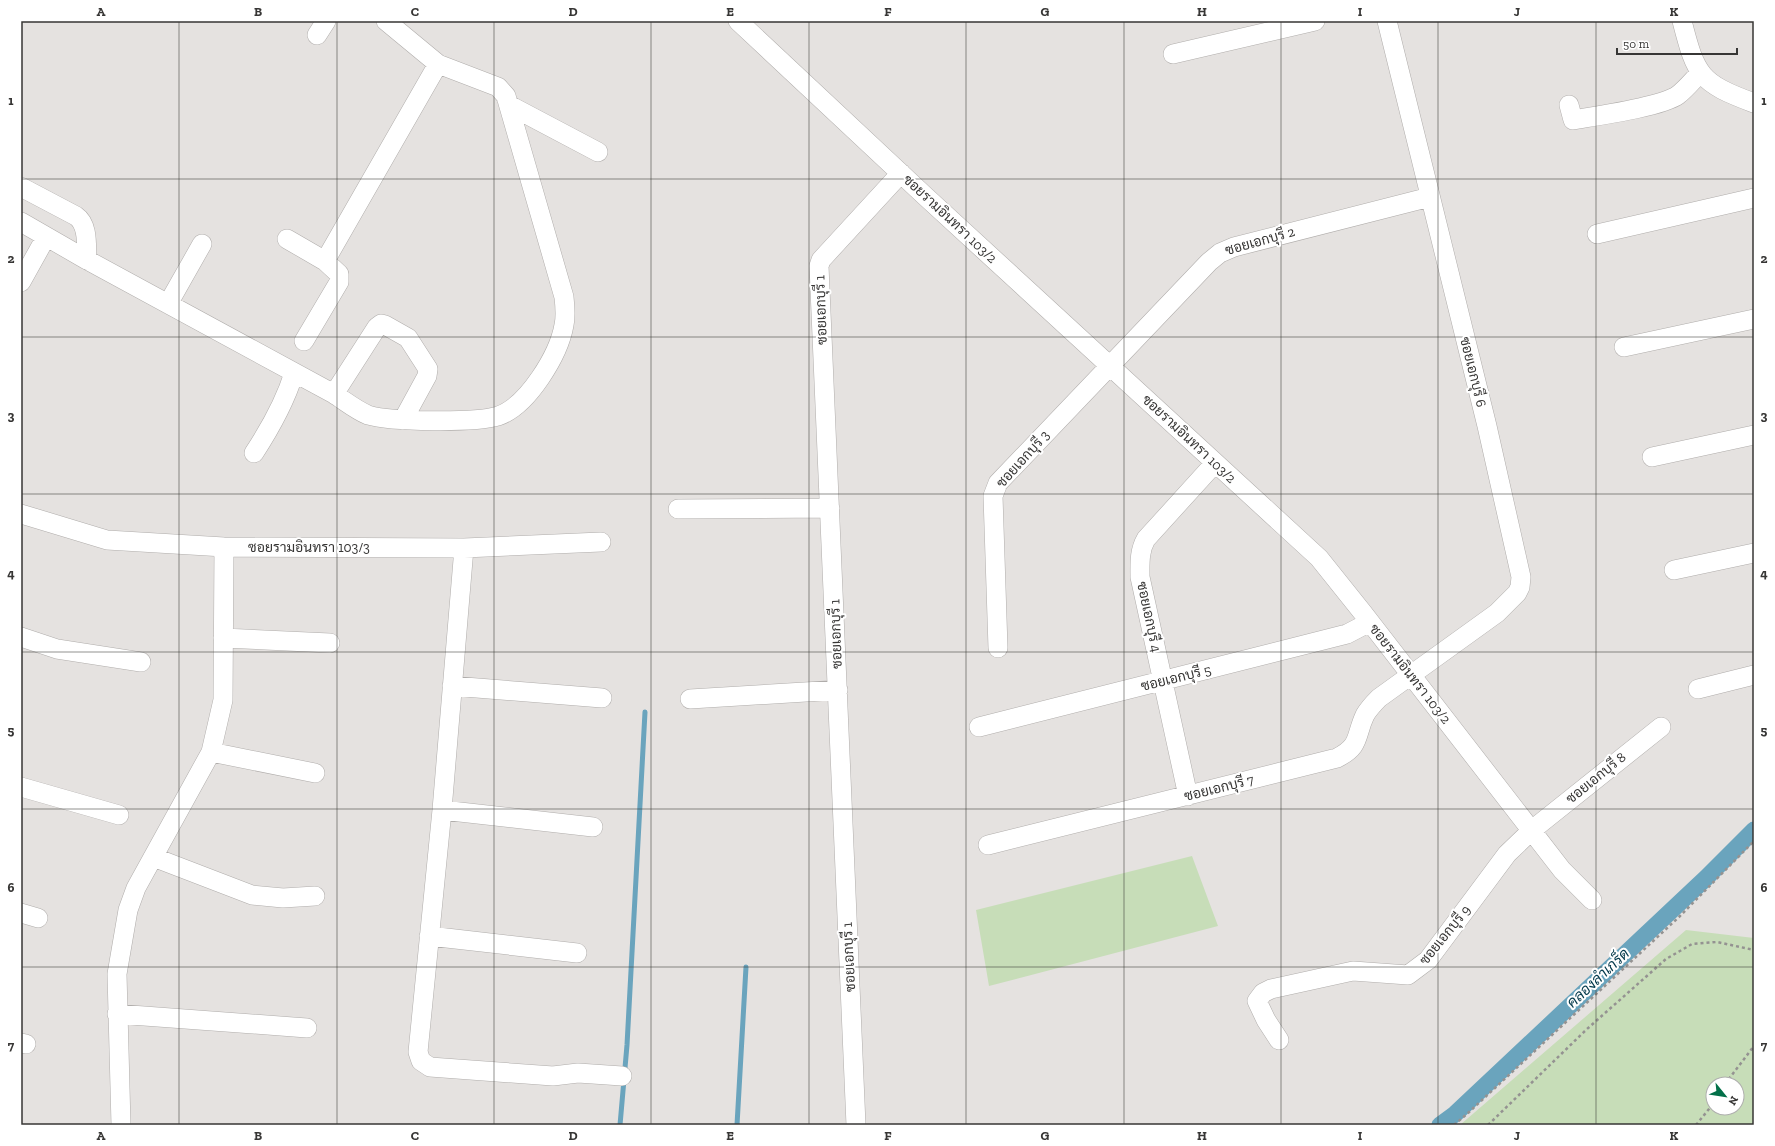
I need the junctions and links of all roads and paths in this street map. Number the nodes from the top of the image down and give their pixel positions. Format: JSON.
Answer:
{"nodes":[{"id":1,"x":386,"y":21,"type":"edge"},
{"id":2,"x":738,"y":21,"type":"edge"},
{"id":3,"x":1315,"y":21,"type":"edge"},
{"id":4,"x":1387,"y":21,"type":"edge"},
{"id":5,"x":1684,"y":21,"type":"edge"},
{"id":6,"x":1174,"y":54,"type":"dead end"},
{"id":7,"x":438,"y":64,"type":"junction"},
{"id":8,"x":1700,"y":73,"type":"junction"},
{"id":9,"x":1754,"y":103,"type":"edge"},
{"id":10,"x":509,"y":105,"type":"junction"},
{"id":11,"x":1568,"y":105,"type":"dead end"},
{"id":12,"x":598,"y":152,"type":"dead end"},
{"id":13,"x":901,"y":173,"type":"junction"},
{"id":14,"x":21,"y":186,"type":"edge"},
{"id":15,"x":1430,"y":197,"type":"junction"},
{"id":16,"x":1754,"y":198,"type":"edge"},
{"id":17,"x":21,"y":222,"type":"edge"},
{"id":18,"x":1597,"y":234,"type":"dead end"},
{"id":19,"x":46,"y":237,"type":"junction"},
{"id":20,"x":287,"y":239,"type":"dead end"},
{"id":21,"x":202,"y":244,"type":"dead end"},
{"id":22,"x":87,"y":260,"type":"junction"},
{"id":23,"x":325,"y":261,"type":"junction"},
{"id":24,"x":21,"y":282,"type":"edge"},
{"id":25,"x":168,"y":304,"type":"junction"},
{"id":26,"x":1754,"y":319,"type":"edge"},
{"id":27,"x":304,"y":341,"type":"dead end"},
{"id":28,"x":1624,"y":347,"type":"dead end"},
{"id":29,"x":1110,"y":366,"type":"junction"},
{"id":30,"x":294,"y":373,"type":"junction"},
{"id":31,"x":334,"y":394,"type":"junction"},
{"id":32,"x":403,"y":420,"type":"junction"},
{"id":33,"x":1754,"y":435,"type":"edge"},
{"id":34,"x":254,"y":452,"type":"dead end"},
{"id":35,"x":1652,"y":457,"type":"dead end"},
{"id":36,"x":1215,"y":463,"type":"junction"},
{"id":37,"x":830,"y":508,"type":"junction"},
{"id":38,"x":678,"y":509,"type":"dead end"},
{"id":39,"x":21,"y":514,"type":"edge"},
{"id":40,"x":601,"y":542,"type":"dead end"},
{"id":41,"x":224,"y":547,"type":"junction"},
{"id":42,"x":464,"y":548,"type":"junction"},
{"id":43,"x":1754,"y":553,"type":"edge"},
{"id":44,"x":1674,"y":570,"type":"dead end"},
{"id":45,"x":1370,"y":622,"type":"junction"},
{"id":46,"x":21,"y":637,"type":"edge"},
{"id":47,"x":223,"y":638,"type":"junction"},
{"id":48,"x":330,"y":643,"type":"dead end"},
{"id":49,"x":998,"y":648,"type":"dead end"},
{"id":50,"x":141,"y":662,"type":"dead end"},
{"id":51,"x":1412,"y":675,"type":"junction"},
{"id":52,"x":1754,"y":675,"type":"edge"},
{"id":53,"x":1163,"y":681,"type":"junction"},
{"id":54,"x":452,"y":686,"type":"junction"},
{"id":55,"x":1698,"y":689,"type":"dead end"},
{"id":56,"x":838,"y":690,"type":"junction"},
{"id":57,"x":602,"y":698,"type":"dead end"},
{"id":58,"x":690,"y":699,"type":"dead end"},
{"id":59,"x":979,"y":727,"type":"dead end"},
{"id":60,"x":1661,"y":727,"type":"dead end"},
{"id":61,"x":211,"y":752,"type":"junction"},
{"id":62,"x":315,"y":773,"type":"dead end"},
{"id":63,"x":21,"y":787,"type":"edge"},
{"id":64,"x":1188,"y":796,"type":"junction"},
{"id":65,"x":442,"y":810,"type":"junction"},
{"id":66,"x":119,"y":815,"type":"dead end"},
{"id":67,"x":593,"y":827,"type":"dead end"},
{"id":68,"x":1532,"y":830,"type":"junction"},
{"id":69,"x":1754,"y":841,"type":"edge"},
{"id":70,"x":988,"y":845,"type":"dead end"},
{"id":71,"x":153,"y":857,"type":"junction"},
{"id":72,"x":315,"y":896,"type":"dead end"},
{"id":73,"x":1592,"y":900,"type":"dead end"},
{"id":74,"x":429,"y":936,"type":"junction"},
{"id":75,"x":1754,"y":950,"type":"edge"},
{"id":76,"x":577,"y":953,"type":"dead end"},
{"id":77,"x":117,"y":1014,"type":"junction"},
{"id":78,"x":307,"y":1028,"type":"dead end"},
{"id":79,"x":1278,"y":1040,"type":"dead end"},
{"id":80,"x":1754,"y":1046,"type":"edge"},
{"id":81,"x":622,"y":1076,"type":"dead end"},
{"id":82,"x":1731,"y":1076,"type":"edge"},
{"id":83,"x":1705,"y":1114,"type":"edge"},
{"id":84,"x":121,"y":1125,"type":"edge"},
{"id":85,"x":856,"y":1125,"type":"edge"},
{"id":86,"x":1454,"y":1125,"type":"edge"},
{"id":87,"x":1488,"y":1125,"type":"edge"},
{"id":88,"x":1696,"y":1125,"type":"edge"}],
"edges":[{"from":1,"to":7,"type":"street"},
{"from":2,"to":13,"type":"street","name":"ซอยรามอินทรา 103/2"},
{"from":3,"to":6,"type":"street"},
{"from":4,"to":15,"type":"street","name":"ซอยเอกบุรี 6"},
{"from":5,"to":8,"type":"street"},
{"from":7,"to":10,"type":"street"},
{"from":7,"to":23,"type":"street"},
{"from":8,"to":9,"type":"street"},
{"from":8,"to":11,"type":"street"},
{"from":10,"to":12,"type":"street"},
{"from":10,"to":32,"type":"street"},
{"from":13,"to":29,"type":"street","name":"ซอยรามอินทรา 103/2"},
{"from":13,"to":37,"type":"street","name":"ซอยเอกบุรี 1"},
{"from":14,"to":22,"type":"street"},
{"from":15,"to":29,"type":"street","name":"ซอยเอกบุรี 2"},
{"from":15,"to":51,"type":"street","name":"ซอยเอกบุรี 6"},
{"from":16,"to":18,"type":"street"},
{"from":17,"to":19,"type":"street"},
{"from":19,"to":22,"type":"street"},
{"from":19,"to":24,"type":"street"},
{"from":20,"to":23,"type":"street"},
{"from":21,"to":25,"type":"street"},
{"from":22,"to":25,"type":"street"},
{"from":23,"to":27,"type":"street"},
{"from":25,"to":30,"type":"street"},
{"from":26,"to":28,"type":"street"},
{"from":29,"to":36,"type":"street","name":"ซอยรามอินทรา 103/2"},
{"from":29,"to":49,"type":"street","name":"ซอยเอกบุรี 3"},
{"from":30,"to":31,"type":"street"},
{"from":30,"to":34,"type":"street"},
{"from":31,"to":32,"type":"street"},
{"from":31,"to":32,"type":"street"},
{"from":33,"to":35,"type":"street"},
{"from":36,"to":45,"type":"street","name":"ซอยรามอินทรา 103/2"},
{"from":36,"to":53,"type":"street","name":"ซอยเอกบุรี 4"},
{"from":37,"to":38,"type":"street"},
{"from":37,"to":56,"type":"street","name":"ซอยเอกบุรี 1"},
{"from":39,"to":41,"type":"street","name":"ซอยรามอินทรา 103/3"},
{"from":40,"to":42,"type":"street","name":"ซอยรามอินทรา 103/3"},
{"from":41,"to":42,"type":"street","name":"ซอยรามอินทรา 103/3"},
{"from":41,"to":47,"type":"street"},
{"from":42,"to":54,"type":"street"},
{"from":43,"to":44,"type":"street"},
{"from":45,"to":51,"type":"street","name":"ซอยรามอินทรา 103/2"},
{"from":45,"to":53,"type":"street","name":"ซอยเอกบุรี 5"},
{"from":46,"to":50,"type":"street"},
{"from":47,"to":48,"type":"street"},
{"from":47,"to":61,"type":"street"},
{"from":51,"to":64,"type":"street","name":"ซอยเอกบุรี 7"},
{"from":51,"to":68,"type":"street","name":"ซอยรามอินทรา 103/2"},
{"from":52,"to":55,"type":"street"},
{"from":53,"to":59,"type":"street","name":"ซอยเอกบุรี 5"},
{"from":53,"to":64,"type":"street","name":"ซอยเอกบุรี 4"},
{"from":54,"to":57,"type":"street"},
{"from":54,"to":65,"type":"street"},
{"from":56,"to":58,"type":"street"},
{"from":56,"to":85,"type":"street","name":"ซอยเอกบุรี 1"},
{"from":60,"to":68,"type":"street","name":"ซอยเอกบุรี 8"},
{"from":61,"to":62,"type":"street"},
{"from":61,"to":71,"type":"street"},
{"from":63,"to":66,"type":"street"},
{"from":64,"to":70,"type":"street","name":"ซอยเอกบุรี 7"},
{"from":65,"to":67,"type":"street"},
{"from":65,"to":74,"type":"street"},
{"from":68,"to":73,"type":"street","name":"ซอยรามอินทรา 103/2"},
{"from":68,"to":79,"type":"street","name":"ซอยเอกบุรี 9"},
{"from":69,"to":86,"type":"path"},
{"from":71,"to":72,"type":"street"},
{"from":71,"to":77,"type":"street"},
{"from":74,"to":76,"type":"street"},
{"from":74,"to":81,"type":"street"},
{"from":75,"to":87,"type":"path"},
{"from":77,"to":78,"type":"street"},
{"from":77,"to":84,"type":"street"},
{"from":80,"to":82,"type":"path"},
{"from":83,"to":88,"type":"path"}]}
